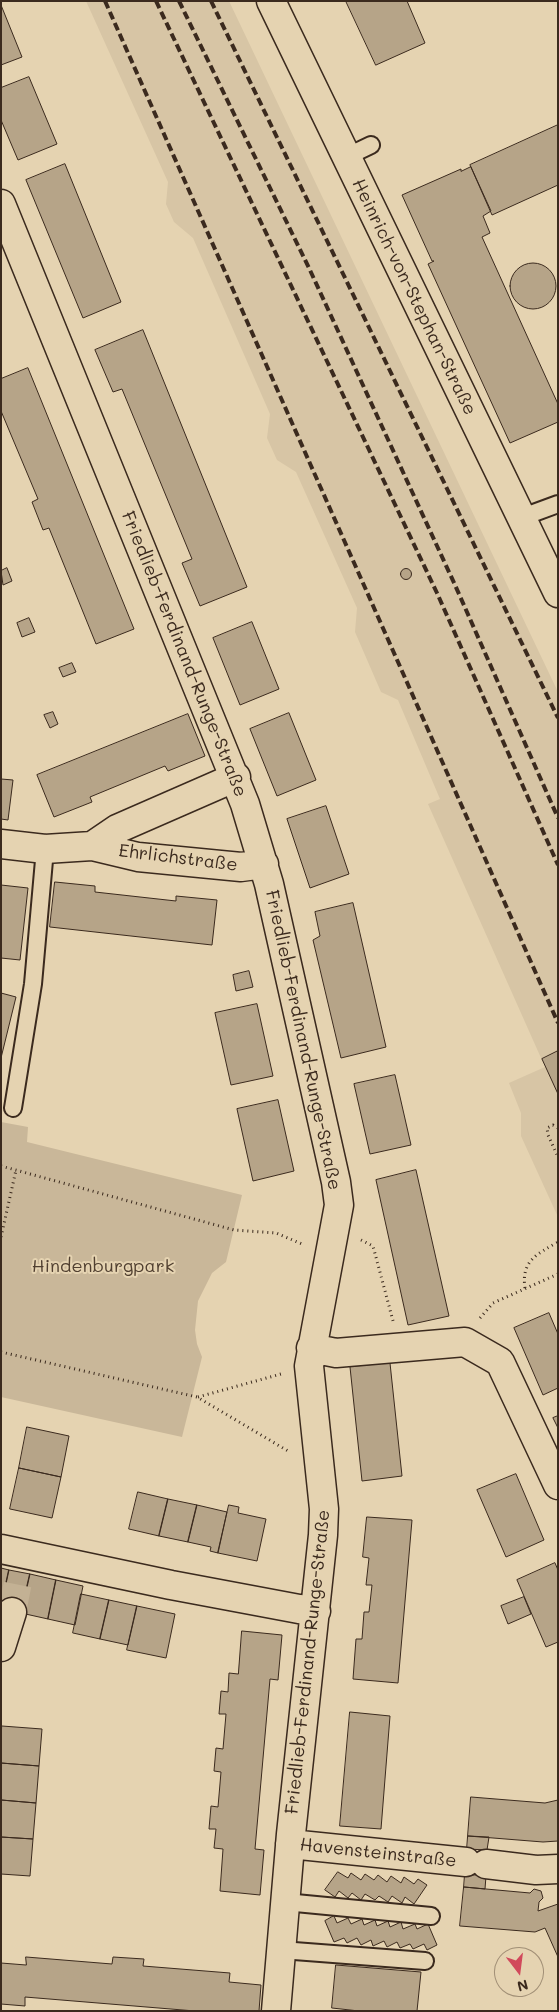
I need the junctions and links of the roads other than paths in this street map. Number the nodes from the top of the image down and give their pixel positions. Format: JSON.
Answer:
{"nodes":[{"id":1,"x":271,"y":1,"type":"edge"},
{"id":2,"x":371,"y":145,"type":"dead end"},
{"id":3,"x":346,"y":157,"type":"junction"},
{"id":4,"x":1,"y":204,"type":"edge"},
{"id":5,"x":10,"y":254,"type":"edge"},
{"id":6,"x":558,"y":504,"type":"edge"},
{"id":7,"x":520,"y":518,"type":"junction"},
{"id":8,"x":558,"y":592,"type":"edge"},
{"id":9,"x":236,"y":777,"type":"junction"},
{"id":10,"x":1,"y":844,"type":"edge"},
{"id":11,"x":92,"y":846,"type":"junction"},
{"id":12,"x":45,"y":849,"type":"junction"},
{"id":13,"x":264,"y":864,"type":"junction"},
{"id":14,"x":13,"y":1108,"type":"dead end"},
{"id":15,"x":310,"y":1357,"type":"junction"},
{"id":16,"x":558,"y":1485,"type":"edge"},
{"id":17,"x":15,"y":1558,"type":"edge"},
{"id":18,"x":316,"y":1610,"type":"junction"},
{"id":19,"x":12,"y":1612,"type":"tunnel mouth"},
{"id":20,"x":1,"y":1647,"type":"edge"},
{"id":21,"x":290,"y":1844,"type":"junction"},
{"id":22,"x":558,"y":1870,"type":"edge"},
{"id":23,"x":285,"y":1902,"type":"junction"},
{"id":24,"x":431,"y":1916,"type":"dead end"},
{"id":25,"x":281,"y":1950,"type":"junction"},
{"id":26,"x":425,"y":1961,"type":"dead end"},
{"id":27,"x":276,"y":2011,"type":"edge"}],
"edges":[{"from":1,"to":3,"type":"street","name":"Heinrich-von-Stephan-Straße"},
{"from":2,"to":3,"type":"lane"},
{"from":3,"to":7,"type":"street","name":"Heinrich-von-Stephan-Straße"},
{"from":4,"to":5,"type":"street","name":"Friedlieb-Ferdinand-Runge-Straße"},
{"from":5,"to":9,"type":"street","name":"Friedlieb-Ferdinand-Runge-Straße"},
{"from":6,"to":7,"type":"lane"},
{"from":7,"to":8,"type":"street","name":"Heinrich-von-Stephan-Straße"},
{"from":9,"to":11,"type":"street","name":"Ehrlichstraße"},
{"from":9,"to":13,"type":"street","name":"Friedlieb-Ferdinand-Runge-Straße"},
{"from":10,"to":12,"type":"street","name":"Ehrlichstraße"},
{"from":11,"to":12,"type":"street","name":"Ehrlichstraße"},
{"from":11,"to":13,"type":"street","name":"Ehrlichstraße"},
{"from":12,"to":14,"type":"lane"},
{"from":13,"to":15,"type":"street","name":"Friedlieb-Ferdinand-Runge-Straße"},
{"from":15,"to":16,"type":"street"},
{"from":15,"to":18,"type":"street","name":"Friedlieb-Ferdinand-Runge-Straße"},
{"from":17,"to":18,"type":"street"},
{"from":18,"to":21,"type":"street","name":"Friedlieb-Ferdinand-Runge-Straße"},
{"from":19,"to":20,"type":"street"},
{"from":21,"to":22,"type":"street","name":"Havensteinstraße"},
{"from":21,"to":23,"type":"street","name":"Friedlieb-Ferdinand-Runge-Straße"},
{"from":23,"to":24,"type":"lane"},
{"from":23,"to":25,"type":"street","name":"Friedlieb-Ferdinand-Runge-Straße"},
{"from":25,"to":26,"type":"lane"},
{"from":25,"to":27,"type":"street","name":"Friedlieb-Ferdinand-Runge-Straße"}]}
